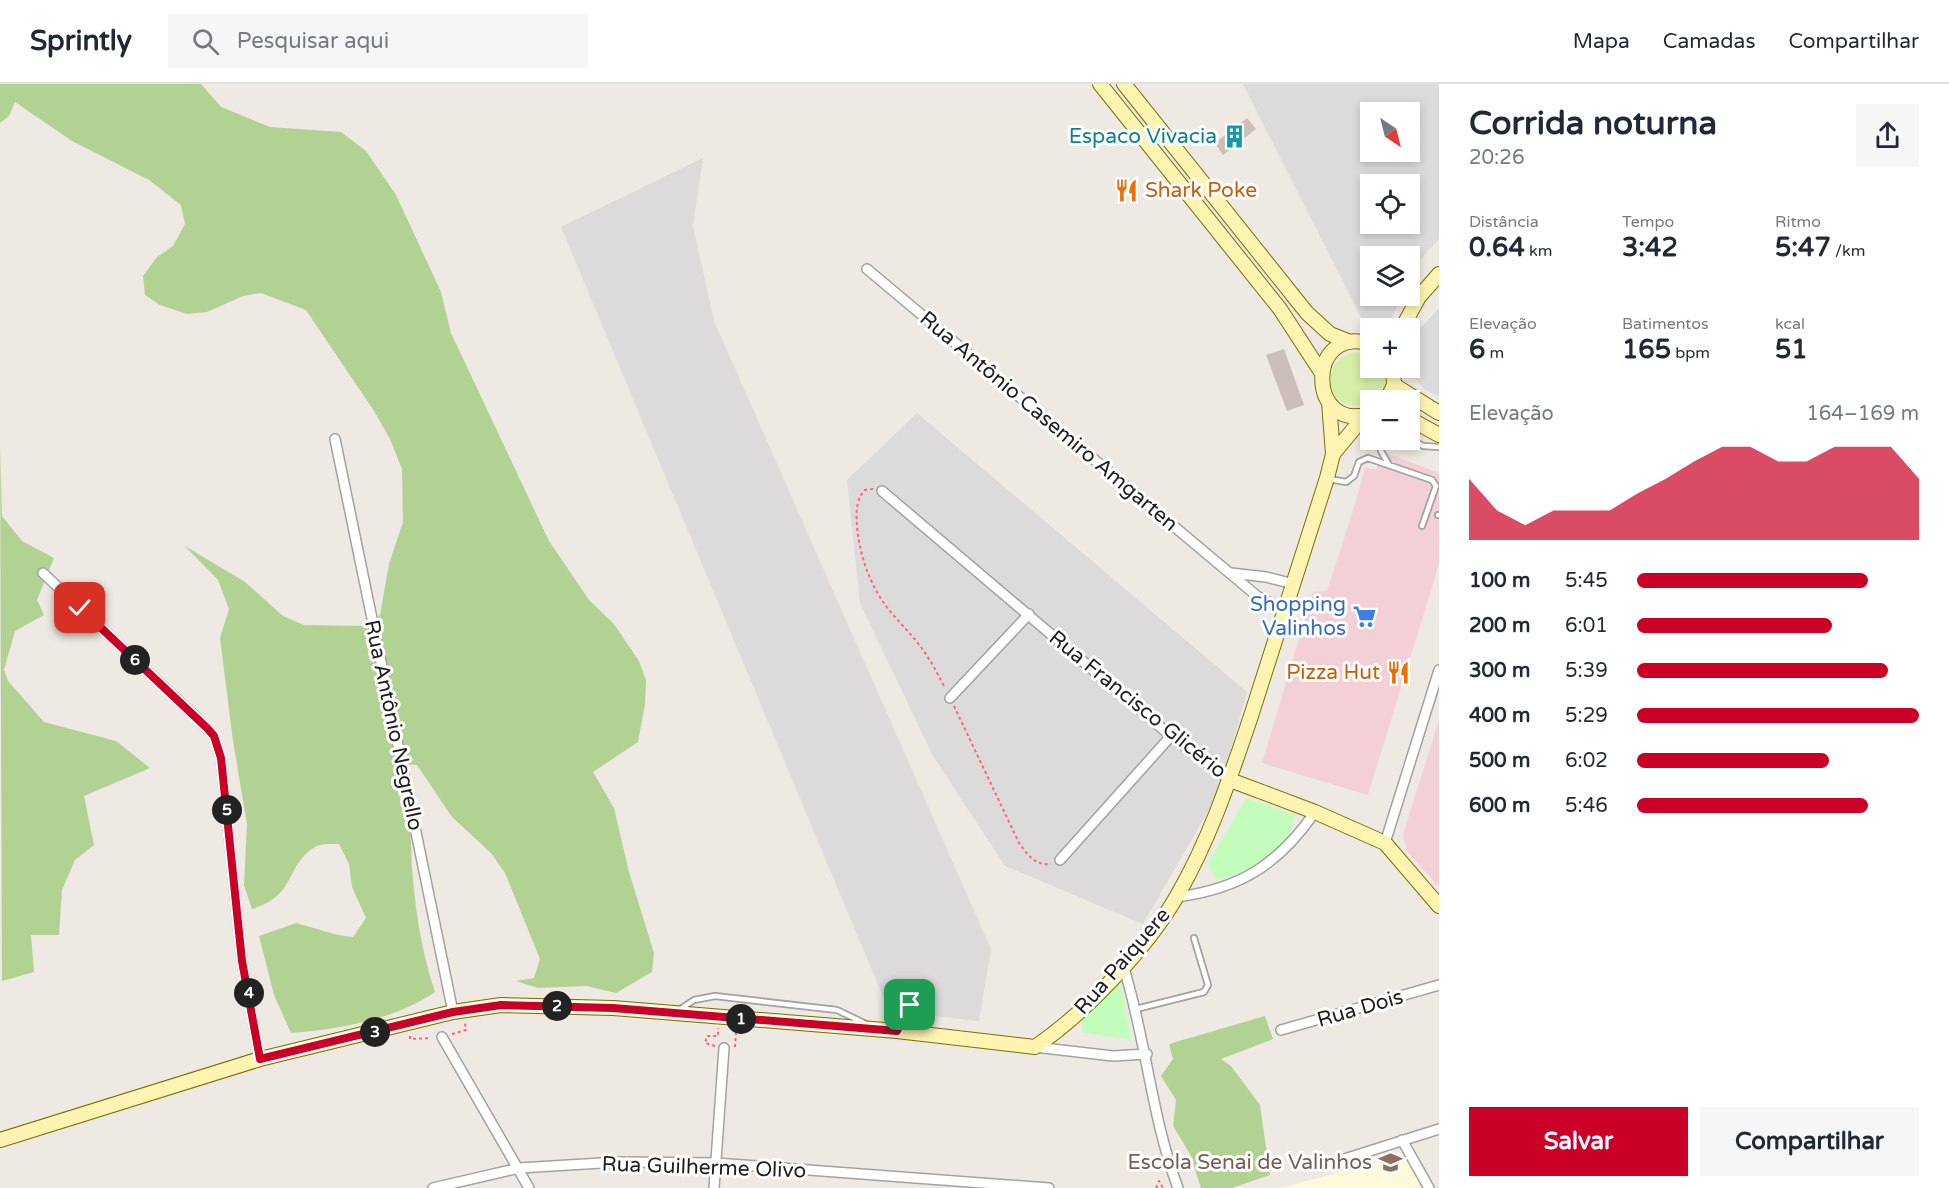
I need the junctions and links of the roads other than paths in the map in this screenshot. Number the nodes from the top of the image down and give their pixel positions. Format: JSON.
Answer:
{"nodes":[{"id":1,"x":1100,"y":84,"type":"edge"},
{"id":2,"x":1124,"y":84,"type":"edge"},
{"id":3,"x":867,"y":269,"type":"dead end"},
{"id":4,"x":1439,"y":274,"type":"edge"},
{"id":5,"x":1407,"y":318,"type":"edge"},
{"id":6,"x":1350,"y":342,"type":"junction"},
{"id":7,"x":1360,"y":342,"type":"edge"},
{"id":8,"x":1321,"y":372,"type":"junction"},
{"id":9,"x":1394,"y":378,"type":"edge"},
{"id":10,"x":1394,"y":385,"type":"junction"},
{"id":11,"x":1392,"y":390,"type":"edge"},
{"id":12,"x":1329,"y":402,"type":"junction"},
{"id":13,"x":1360,"y":413,"type":"edge"},
{"id":14,"x":1439,"y":413,"type":"edge"},
{"id":15,"x":1360,"y":422,"type":"edge"},
{"id":16,"x":1420,"y":425,"type":"edge"},
{"id":17,"x":1439,"y":435,"type":"edge"},
{"id":18,"x":335,"y":439,"type":"dead end"},
{"id":19,"x":1420,"y":444,"type":"edge"},
{"id":20,"x":1439,"y":447,"type":"edge"},
{"id":21,"x":1381,"y":450,"type":"edge"},
{"id":22,"x":1333,"y":454,"type":"junction"},
{"id":23,"x":1389,"y":465,"type":"junction"},
{"id":24,"x":1327,"y":478,"type":"junction"},
{"id":25,"x":882,"y":491,"type":"road end"},
{"id":26,"x":1422,"y":526,"type":"dead end"},
{"id":27,"x":43,"y":573,"type":"dead end"},
{"id":28,"x":1231,"y":573,"type":"junction"},
{"id":29,"x":1294,"y":584,"type":"junction"},
{"id":30,"x":1286,"y":611,"type":"junction"},
{"id":31,"x":1029,"y":614,"type":"junction"},
{"id":32,"x":1439,"y":670,"type":"edge"},
{"id":33,"x":950,"y":698,"type":"road end"},
{"id":34,"x":1171,"y":736,"type":"junction"},
{"id":35,"x":1230,"y":780,"type":"junction"},
{"id":36,"x":1315,"y":812,"type":"junction"},
{"id":37,"x":1384,"y":843,"type":"junction"},
{"id":38,"x":1060,"y":860,"type":"road end"},
{"id":39,"x":1177,"y":897,"type":"junction"},
{"id":40,"x":1439,"y":906,"type":"edge"},
{"id":41,"x":1194,"y":938,"type":"dead end"},
{"id":42,"x":1123,"y":965,"type":"junction"},
{"id":43,"x":1439,"y":985,"type":"edge"},
{"id":44,"x":1137,"y":1009,"type":"junction"},
{"id":45,"x":456,"y":1011,"type":"junction"},
{"id":46,"x":676,"y":1013,"type":"junction"},
{"id":47,"x":874,"y":1029,"type":"junction"},
{"id":48,"x":1281,"y":1030,"type":"dead end"},
{"id":49,"x":897,"y":1031,"type":"junction"},
{"id":50,"x":921,"y":1034,"type":"junction"},
{"id":51,"x":442,"y":1037,"type":"road end"},
{"id":52,"x":1035,"y":1047,"type":"junction"},
{"id":53,"x":724,"y":1048,"type":"road end"},
{"id":54,"x":1147,"y":1054,"type":"junction"},
{"id":55,"x":260,"y":1059,"type":"junction"},
{"id":56,"x":1439,"y":1129,"type":"edge"},
{"id":57,"x":0,"y":1140,"type":"edge"},
{"id":58,"x":1402,"y":1140,"type":"junction"},
{"id":59,"x":1338,"y":1161,"type":"dead end"},
{"id":60,"x":716,"y":1163,"type":"junction"},
{"id":61,"x":519,"y":1168,"type":"junction"},
{"id":62,"x":433,"y":1188,"type":"edge"},
{"id":63,"x":529,"y":1188,"type":"edge"},
{"id":64,"x":714,"y":1188,"type":"edge"},
{"id":65,"x":1049,"y":1188,"type":"edge"},
{"id":66,"x":1178,"y":1188,"type":"edge"},
{"id":67,"x":1429,"y":1188,"type":"edge"}],
"edges":[{"from":1,"to":8,"type":"street","name":"Rua Paiquere"},
{"from":2,"to":6,"type":"street"},
{"from":3,"to":28,"type":"street","name":"Rua Antônio Casemiro Amgarten"},
{"from":4,"to":5,"type":"street"},
{"from":6,"to":7,"type":"street"},
{"from":6,"to":8,"type":"street"},
{"from":8,"to":12,"type":"street","name":"Rua Paiquere"},
{"from":9,"to":10,"type":"street"},
{"from":10,"to":11,"type":"street"},
{"from":10,"to":14,"type":"street"},
{"from":12,"to":13,"type":"street"},
{"from":12,"to":22,"type":"street","name":"Rua Paiquere"},
{"from":15,"to":22,"type":"street","name":"Rua Paiquere"},
{"from":16,"to":17,"type":"street"},
{"from":18,"to":45,"type":"street","name":"Rua Antônio Negrello"},
{"from":19,"to":20,"type":"lane"},
{"from":21,"to":23,"type":"lane"},
{"from":22,"to":24,"type":"street","name":"Rua Paiquere"},
{"from":23,"to":24,"type":"lane"},
{"from":23,"to":26,"type":"lane"},
{"from":24,"to":29,"type":"street","name":"Rua Paiquere"},
{"from":25,"to":31,"type":"street","name":"Rua Francisco Glicério"},
{"from":27,"to":55,"type":"street"},
{"from":28,"to":29,"type":"street"},
{"from":28,"to":30,"type":"street","name":"Rua Antônio Casemiro Amgarten"},
{"from":29,"to":30,"type":"street","name":"Rua Paiquere"},
{"from":30,"to":35,"type":"street","name":"Rua Paiquere"},
{"from":31,"to":33,"type":"street"},
{"from":31,"to":34,"type":"street","name":"Rua Francisco Glicério"},
{"from":32,"to":37,"type":"street"},
{"from":34,"to":35,"type":"street","name":"Rua Francisco Glicério"},
{"from":34,"to":38,"type":"street"},
{"from":35,"to":36,"type":"street","name":"Rua Francisco Glicério"},
{"from":35,"to":39,"type":"street","name":"Rua Paiquere"},
{"from":36,"to":37,"type":"street","name":"Rua Francisco Glicério"},
{"from":36,"to":39,"type":"street"},
{"from":37,"to":40,"type":"street","name":"Rua Francisco Glicério"},
{"from":39,"to":42,"type":"street","name":"Rua Paiquere"},
{"from":41,"to":44,"type":"lane"},
{"from":42,"to":44,"type":"street"},
{"from":42,"to":52,"type":"street","name":"Rua Paiquere"},
{"from":43,"to":48,"type":"street","name":"Rua Dois"},
{"from":44,"to":54,"type":"street"},
{"from":45,"to":46,"type":"street"},
{"from":45,"to":55,"type":"street"},
{"from":46,"to":47,"type":"street"},
{"from":46,"to":47,"type":"lane"},
{"from":47,"to":49,"type":"street"},
{"from":49,"to":50,"type":"street"},
{"from":49,"to":50,"type":"lane"},
{"from":50,"to":52,"type":"street"},
{"from":51,"to":61,"type":"street"},
{"from":52,"to":54,"type":"street"},
{"from":53,"to":60,"type":"street"},
{"from":54,"to":66,"type":"street"},
{"from":55,"to":57,"type":"street"},
{"from":56,"to":58,"type":"street"},
{"from":58,"to":59,"type":"street"},
{"from":58,"to":67,"type":"street"},
{"from":60,"to":61,"type":"street","name":"Rua Guilherme Olivo"},
{"from":60,"to":64,"type":"street"},
{"from":60,"to":65,"type":"street","name":"Rua Guilherme Olivo"},
{"from":61,"to":62,"type":"street","name":"Rua Guilherme Olivo"},
{"from":61,"to":63,"type":"street"}]}
